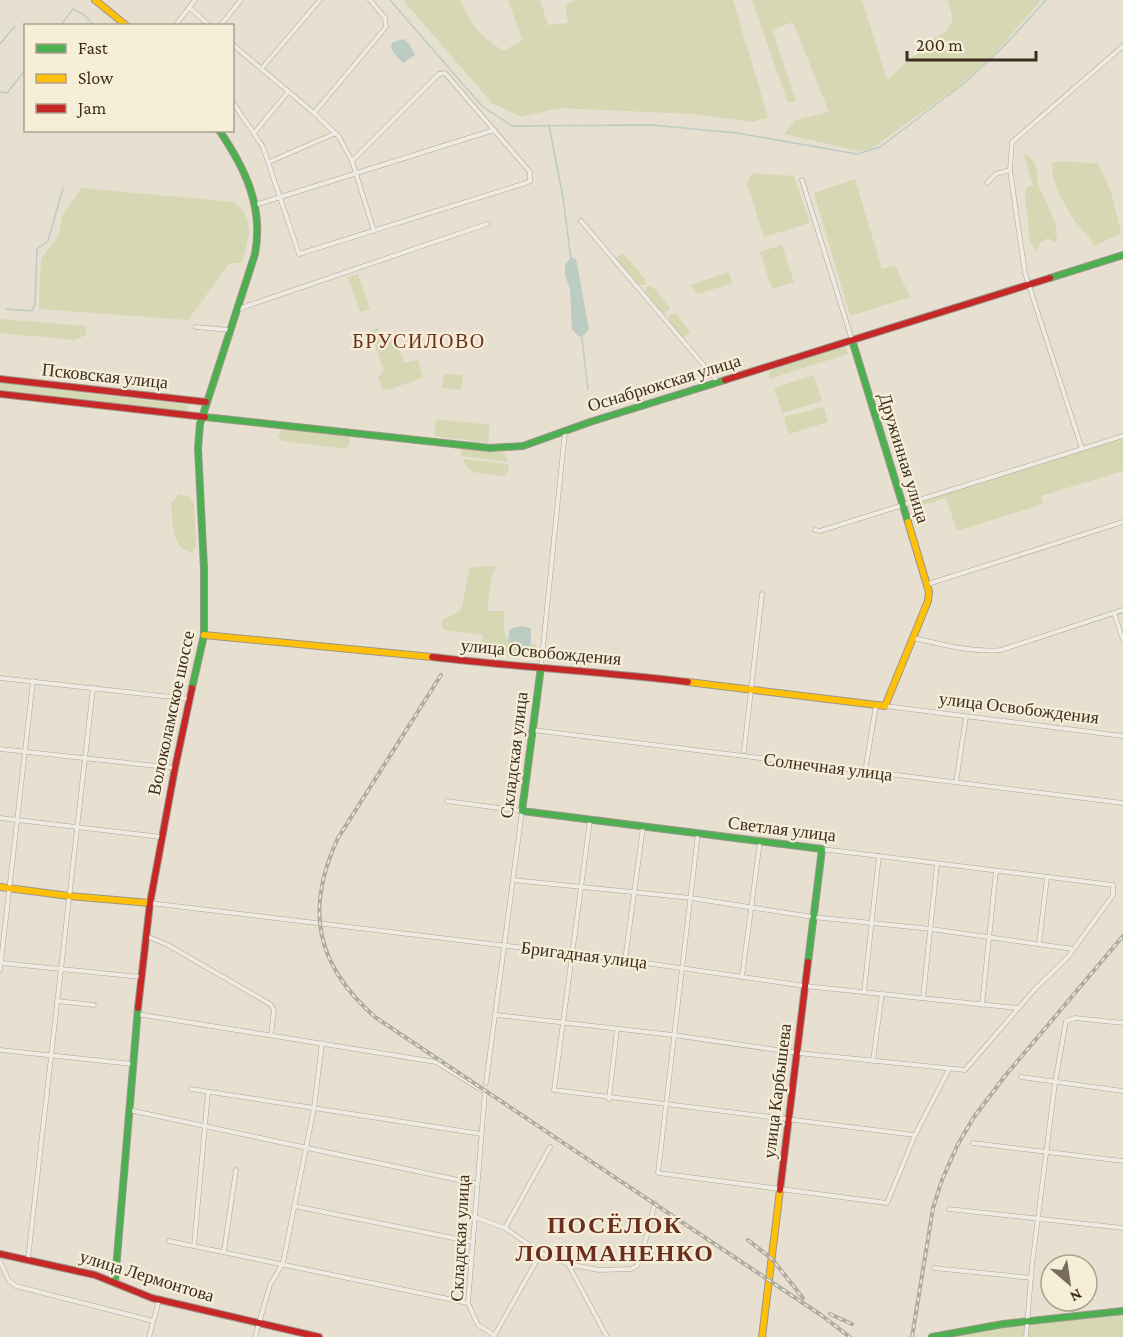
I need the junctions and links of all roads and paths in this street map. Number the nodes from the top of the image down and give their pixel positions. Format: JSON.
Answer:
{"nodes":[{"id":1,"x":95,"y":0,"type":"edge"},
{"id":2,"x":195,"y":0,"type":"edge"},
{"id":3,"x":241,"y":0,"type":"edge"},
{"id":4,"x":320,"y":0,"type":"edge"},
{"id":5,"x":370,"y":0,"type":"edge"},
{"id":6,"x":189,"y":8,"type":"junction"},
{"id":7,"x":125,"y":24,"type":"edge"},
{"id":8,"x":177,"y":24,"type":"edge"},
{"id":9,"x":208,"y":24,"type":"edge"},
{"id":10,"x":222,"y":24,"type":"edge"},
{"id":11,"x":234,"y":46,"type":"edge"},
{"id":12,"x":1123,"y":46,"type":"edge"},
{"id":13,"x":262,"y":68,"type":"junction"},
{"id":14,"x":288,"y":92,"type":"junction"},
{"id":15,"x":234,"y":104,"type":"edge"},
{"id":16,"x":314,"y":113,"type":"junction"},
{"id":17,"x":494,"y":130,"type":"junction"},
{"id":18,"x":220,"y":132,"type":"edge"},
{"id":19,"x":255,"y":132,"type":"junction"},
{"id":20,"x":336,"y":133,"type":"junction"},
{"id":21,"x":352,"y":161,"type":"junction"},
{"id":22,"x":269,"y":162,"type":"junction"},
{"id":23,"x":1011,"y":170,"type":"junction"},
{"id":24,"x":355,"y":174,"type":"junction"},
{"id":25,"x":802,"y":180,"type":"dead end"},
{"id":26,"x":987,"y":183,"type":"dead end"},
{"id":27,"x":281,"y":197,"type":"junction"},
{"id":28,"x":255,"y":205,"type":"junction"},
{"id":29,"x":580,"y":221,"type":"dead end"},
{"id":30,"x":487,"y":224,"type":"dead end"},
{"id":31,"x":374,"y":231,"type":"junction"},
{"id":32,"x":1123,"y":255,"type":"edge"},
{"id":33,"x":1028,"y":285,"type":"junction"},
{"id":34,"x":237,"y":309,"type":"junction"},
{"id":35,"x":196,"y":327,"type":"dead end"},
{"id":36,"x":231,"y":330,"type":"junction"},
{"id":37,"x":852,"y":340,"type":"junction"},
{"id":38,"x":0,"y":379,"type":"edge"},
{"id":39,"x":718,"y":382,"type":"junction"},
{"id":40,"x":0,"y":394,"type":"edge"},
{"id":41,"x":206,"y":402,"type":"junction"},
{"id":42,"x":201,"y":416,"type":"junction"},
{"id":43,"x":565,"y":430,"type":"junction"},
{"id":44,"x":1123,"y":436,"type":"edge"},
{"id":45,"x":1082,"y":449,"type":"junction"},
{"id":46,"x":903,"y":505,"type":"junction"},
{"id":47,"x":1123,"y":522,"type":"edge"},
{"id":48,"x":815,"y":530,"type":"dead end"},
{"id":49,"x":928,"y":584,"type":"junction"},
{"id":50,"x":762,"y":594,"type":"dead end"},
{"id":51,"x":1123,"y":610,"type":"edge"},
{"id":52,"x":1114,"y":614,"type":"junction"},
{"id":53,"x":204,"y":635,"type":"junction"},
{"id":54,"x":912,"y":638,"type":"junction"},
{"id":55,"x":1123,"y":639,"type":"edge"},
{"id":56,"x":541,"y":667,"type":"junction"},
{"id":57,"x":0,"y":678,"type":"edge"},
{"id":58,"x":33,"y":681,"type":"junction"},
{"id":59,"x":93,"y":688,"type":"junction"},
{"id":60,"x":751,"y":690,"type":"junction"},
{"id":61,"x":190,"y":699,"type":"junction"},
{"id":62,"x":876,"y":705,"type":"junction"},
{"id":63,"x":885,"y":706,"type":"junction"},
{"id":64,"x":966,"y":717,"type":"junction"},
{"id":65,"x":533,"y":730,"type":"junction"},
{"id":66,"x":1123,"y":736,"type":"edge"},
{"id":67,"x":0,"y":749,"type":"edge"},
{"id":68,"x":744,"y":751,"type":"dead end"},
{"id":69,"x":25,"y":752,"type":"junction"},
{"id":70,"x":85,"y":759,"type":"junction"},
{"id":71,"x":175,"y":768,"type":"junction"},
{"id":72,"x":866,"y":772,"type":"junction"},
{"id":73,"x":957,"y":782,"type":"junction"},
{"id":74,"x":447,"y":801,"type":"dead end"},
{"id":75,"x":1123,"y":803,"type":"edge"},
{"id":76,"x":522,"y":811,"type":"junction"},
{"id":77,"x":0,"y":818,"type":"edge"},
{"id":78,"x":17,"y":820,"type":"junction"},
{"id":79,"x":590,"y":820,"type":"junction"},
{"id":80,"x":77,"y":827,"type":"junction"},
{"id":81,"x":643,"y":827,"type":"junction"},
{"id":82,"x":698,"y":833,"type":"junction"},
{"id":83,"x":161,"y":837,"type":"junction"},
{"id":84,"x":760,"y":841,"type":"junction"},
{"id":85,"x":822,"y":849,"type":"junction"},
{"id":86,"x":879,"y":856,"type":"junction"},
{"id":87,"x":937,"y":864,"type":"junction"},
{"id":88,"x":996,"y":871,"type":"junction"},
{"id":89,"x":1047,"y":877,"type":"junction"},
{"id":90,"x":513,"y":880,"type":"junction"},
{"id":91,"x":0,"y":887,"type":"edge"},
{"id":92,"x":581,"y":887,"type":"junction"},
{"id":93,"x":9,"y":888,"type":"junction"},
{"id":94,"x":633,"y":893,"type":"junction"},
{"id":95,"x":69,"y":896,"type":"junction"},
{"id":96,"x":691,"y":898,"type":"junction"},
{"id":97,"x":150,"y":903,"type":"junction"},
{"id":98,"x":751,"y":907,"type":"junction"},
{"id":99,"x":813,"y":917,"type":"junction"},
{"id":100,"x":871,"y":924,"type":"junction"},
{"id":101,"x":931,"y":929,"type":"junction"},
{"id":102,"x":145,"y":936,"type":"junction"},
{"id":103,"x":990,"y":938,"type":"junction"},
{"id":104,"x":1039,"y":944,"type":"junction"},
{"id":105,"x":505,"y":946,"type":"junction"},
{"id":106,"x":1073,"y":949,"type":"junction"},
{"id":107,"x":573,"y":954,"type":"junction"},
{"id":108,"x":626,"y":960,"type":"junction"},
{"id":109,"x":0,"y":963,"type":"edge"},
{"id":110,"x":682,"y":968,"type":"junction"},
{"id":111,"x":0,"y":970,"type":"edge"},
{"id":112,"x":60,"y":970,"type":"junction"},
{"id":113,"x":141,"y":976,"type":"junction"},
{"id":114,"x":742,"y":977,"type":"junction"},
{"id":115,"x":805,"y":986,"type":"junction"},
{"id":116,"x":864,"y":992,"type":"junction"},
{"id":117,"x":882,"y":993,"type":"junction"},
{"id":118,"x":922,"y":998,"type":"junction"},
{"id":119,"x":57,"y":1001,"type":"junction"},
{"id":120,"x":94,"y":1005,"type":"dead end"},
{"id":121,"x":982,"y":1005,"type":"junction"},
{"id":122,"x":1017,"y":1008,"type":"junction"},
{"id":123,"x":137,"y":1014,"type":"junction"},
{"id":124,"x":496,"y":1015,"type":"junction"},
{"id":125,"x":563,"y":1023,"type":"junction"},
{"id":126,"x":1123,"y":1023,"type":"edge"},
{"id":127,"x":617,"y":1029,"type":"junction"},
{"id":128,"x":271,"y":1035,"type":"junction"},
{"id":129,"x":673,"y":1035,"type":"junction"},
{"id":130,"x":322,"y":1043,"type":"junction"},
{"id":131,"x":0,"y":1050,"type":"edge"},
{"id":132,"x":798,"y":1053,"type":"junction"},
{"id":133,"x":51,"y":1055,"type":"junction"},
{"id":134,"x":873,"y":1061,"type":"junction"},
{"id":135,"x":132,"y":1064,"type":"junction"},
{"id":136,"x":949,"y":1069,"type":"junction"},
{"id":137,"x":1021,"y":1077,"type":"dead end"},
{"id":138,"x":486,"y":1083,"type":"dead end"},
{"id":139,"x":1055,"y":1083,"type":"junction"},
{"id":140,"x":190,"y":1089,"type":"dead end"},
{"id":141,"x":1123,"y":1091,"type":"edge"},
{"id":142,"x":208,"y":1092,"type":"junction"},
{"id":143,"x":609,"y":1098,"type":"junction"},
{"id":144,"x":664,"y":1105,"type":"junction"},
{"id":145,"x":314,"y":1108,"type":"junction"},
{"id":146,"x":129,"y":1110,"type":"junction"},
{"id":147,"x":789,"y":1121,"type":"junction"},
{"id":148,"x":205,"y":1126,"type":"junction"},
{"id":149,"x":481,"y":1134,"type":"junction"},
{"id":150,"x":915,"y":1135,"type":"junction"},
{"id":151,"x":973,"y":1143,"type":"dead end"},
{"id":152,"x":550,"y":1147,"type":"dead end"},
{"id":153,"x":307,"y":1148,"type":"junction"},
{"id":154,"x":1047,"y":1152,"type":"junction"},
{"id":155,"x":1123,"y":1161,"type":"edge"},
{"id":156,"x":236,"y":1170,"type":"dead end"},
{"id":157,"x":477,"y":1184,"type":"junction"},
{"id":158,"x":780,"y":1190,"type":"junction"},
{"id":159,"x":655,"y":1203,"type":"dead end"},
{"id":160,"x":294,"y":1206,"type":"junction"},
{"id":161,"x":949,"y":1209,"type":"dead end"},
{"id":162,"x":475,"y":1217,"type":"junction"},
{"id":163,"x":1038,"y":1219,"type":"junction"},
{"id":164,"x":505,"y":1228,"type":"junction"},
{"id":165,"x":1123,"y":1228,"type":"edge"},
{"id":166,"x":169,"y":1241,"type":"dead end"},
{"id":167,"x":473,"y":1242,"type":"junction"},
{"id":168,"x":194,"y":1246,"type":"junction"},
{"id":169,"x":224,"y":1251,"type":"junction"},
{"id":170,"x":541,"y":1253,"type":"junction"},
{"id":171,"x":1,"y":1256,"type":"edge"},
{"id":172,"x":28,"y":1259,"type":"junction"},
{"id":173,"x":283,"y":1263,"type":"junction"},
{"id":174,"x":568,"y":1264,"type":"junction"},
{"id":175,"x":934,"y":1268,"type":"dead end"},
{"id":176,"x":1032,"y":1278,"type":"junction"},
{"id":177,"x":115,"y":1281,"type":"junction"},
{"id":178,"x":159,"y":1300,"type":"junction"},
{"id":179,"x":468,"y":1303,"type":"junction"},
{"id":180,"x":1123,"y":1311,"type":"edge"},
{"id":181,"x":1028,"y":1320,"type":"junction"},
{"id":182,"x":153,"y":1321,"type":"junction"},
{"id":183,"x":259,"y":1323,"type":"junction"},
{"id":184,"x":494,"y":1336,"type":"edge"},
{"id":185,"x":149,"y":1337,"type":"edge"},
{"id":186,"x":255,"y":1337,"type":"edge"},
{"id":187,"x":319,"y":1337,"type":"edge"},
{"id":188,"x":608,"y":1337,"type":"edge"},
{"id":189,"x":762,"y":1337,"type":"edge"},
{"id":190,"x":932,"y":1337,"type":"edge"},
{"id":191,"x":1026,"y":1337,"type":"edge"}],
"edges":[{"from":1,"to":7,"type":"street"},
{"from":2,"to":6,"type":"street"},
{"from":3,"to":10,"type":"street"},
{"from":4,"to":13,"type":"street"},
{"from":5,"to":16,"type":"street"},
{"from":6,"to":8,"type":"street"},
{"from":6,"to":9,"type":"street"},
{"from":11,"to":13,"type":"street"},
{"from":12,"to":23,"type":"street"},
{"from":13,"to":14,"type":"street"},
{"from":14,"to":16,"type":"street"},
{"from":14,"to":19,"type":"street"},
{"from":15,"to":19,"type":"street"},
{"from":16,"to":20,"type":"street"},
{"from":17,"to":21,"type":"street"},
{"from":17,"to":24,"type":"street"},
{"from":17,"to":31,"type":"street"},
{"from":18,"to":28,"type":"street","name":"Волоколамское шоссе"},
{"from":19,"to":22,"type":"street"},
{"from":20,"to":21,"type":"street"},
{"from":20,"to":22,"type":"street"},
{"from":21,"to":24,"type":"street"},
{"from":22,"to":27,"type":"street"},
{"from":23,"to":26,"type":"street"},
{"from":23,"to":33,"type":"street"},
{"from":24,"to":27,"type":"street"},
{"from":24,"to":31,"type":"street"},
{"from":25,"to":37,"type":"street"},
{"from":27,"to":28,"type":"street"},
{"from":27,"to":31,"type":"street"},
{"from":28,"to":34,"type":"street","name":"Волоколамское шоссе"},
{"from":29,"to":39,"type":"street"},
{"from":30,"to":34,"type":"street"},
{"from":32,"to":33,"type":"street","name":"Оснабрюкская улица"},
{"from":33,"to":37,"type":"street","name":"Оснабрюкская улица"},
{"from":33,"to":45,"type":"street"},
{"from":34,"to":36,"type":"street","name":"Волоколамское шоссе"},
{"from":35,"to":36,"type":"street"},
{"from":36,"to":41,"type":"street","name":"Волоколамское шоссе"},
{"from":37,"to":39,"type":"street","name":"Оснабрюкская улица"},
{"from":37,"to":46,"type":"street","name":"Дружинная улица"},
{"from":38,"to":41,"type":"street","name":"Псковская улица"},
{"from":39,"to":43,"type":"street","name":"Оснабрюкская улица"},
{"from":40,"to":42,"type":"street","name":"Псковская улица"},
{"from":41,"to":42,"type":"street","name":"Волоколамское шоссе"},
{"from":42,"to":43,"type":"street","name":"Оснабрюкская улица"},
{"from":42,"to":53,"type":"street","name":"Волоколамское шоссе"},
{"from":43,"to":56,"type":"street","name":"Складская улица"},
{"from":44,"to":45,"type":"street"},
{"from":45,"to":46,"type":"street"},
{"from":46,"to":48,"type":"street"},
{"from":46,"to":49,"type":"street","name":"Дружинная улица"},
{"from":47,"to":49,"type":"street"},
{"from":49,"to":54,"type":"street"},
{"from":50,"to":60,"type":"street"},
{"from":51,"to":52,"type":"street"},
{"from":52,"to":54,"type":"street"},
{"from":52,"to":55,"type":"street"},
{"from":53,"to":56,"type":"street","name":"улица Освобождения"},
{"from":53,"to":61,"type":"street","name":"Волоколамское шоссе"},
{"from":54,"to":63,"type":"street"},
{"from":56,"to":60,"type":"street","name":"улица Освобождения"},
{"from":56,"to":65,"type":"street","name":"Складская улица"},
{"from":57,"to":58,"type":"street"},
{"from":58,"to":59,"type":"street"},
{"from":58,"to":69,"type":"street"},
{"from":59,"to":61,"type":"street"},
{"from":59,"to":70,"type":"street"},
{"from":60,"to":62,"type":"street","name":"улица Освобождения"},
{"from":60,"to":68,"type":"street"},
{"from":61,"to":71,"type":"street","name":"Волоколамское шоссе"},
{"from":62,"to":63,"type":"street","name":"улица Освобождения"},
{"from":62,"to":72,"type":"street"},
{"from":63,"to":64,"type":"street","name":"улица Освобождения"},
{"from":64,"to":66,"type":"street","name":"улица Освобождения"},
{"from":64,"to":73,"type":"street"},
{"from":65,"to":72,"type":"street","name":"Солнечная улица"},
{"from":65,"to":76,"type":"street","name":"Складская улица"},
{"from":67,"to":69,"type":"street"},
{"from":69,"to":70,"type":"street"},
{"from":69,"to":78,"type":"street"},
{"from":70,"to":71,"type":"street"},
{"from":70,"to":80,"type":"street"},
{"from":71,"to":83,"type":"street","name":"Волоколамское шоссе"},
{"from":72,"to":73,"type":"street","name":"Солнечная улица"},
{"from":73,"to":75,"type":"street","name":"Солнечная улица"},
{"from":74,"to":76,"type":"street","name":"Светлая улица"},
{"from":76,"to":79,"type":"street","name":"Светлая улица"},
{"from":76,"to":90,"type":"street","name":"Складская улица"},
{"from":77,"to":78,"type":"street"},
{"from":78,"to":80,"type":"street"},
{"from":78,"to":93,"type":"street"},
{"from":79,"to":81,"type":"street","name":"Светлая улица"},
{"from":79,"to":92,"type":"street"},
{"from":80,"to":83,"type":"street"},
{"from":80,"to":95,"type":"street"},
{"from":81,"to":82,"type":"street","name":"Светлая улица"},
{"from":81,"to":94,"type":"street"},
{"from":82,"to":84,"type":"street","name":"Светлая улица"},
{"from":82,"to":96,"type":"street"},
{"from":83,"to":97,"type":"street","name":"Волоколамское шоссе"},
{"from":84,"to":85,"type":"street","name":"Светлая улица"},
{"from":84,"to":98,"type":"street"},
{"from":85,"to":86,"type":"street","name":"Светлая улица"},
{"from":85,"to":99,"type":"street","name":"улица Карбышева"},
{"from":86,"to":87,"type":"street","name":"Светлая улица"},
{"from":86,"to":100,"type":"street"},
{"from":87,"to":88,"type":"street","name":"Светлая улица"},
{"from":87,"to":101,"type":"street"},
{"from":88,"to":89,"type":"street","name":"Светлая улица"},
{"from":88,"to":103,"type":"street"},
{"from":89,"to":104,"type":"street"},
{"from":89,"to":106,"type":"street","name":"Светлая улица"},
{"from":90,"to":92,"type":"street"},
{"from":90,"to":105,"type":"street","name":"Складская улица"},
{"from":91,"to":93,"type":"street"},
{"from":92,"to":94,"type":"street"},
{"from":92,"to":107,"type":"street"},
{"from":93,"to":95,"type":"street"},
{"from":93,"to":109,"type":"street"},
{"from":94,"to":96,"type":"street"},
{"from":94,"to":108,"type":"street"},
{"from":95,"to":97,"type":"street"},
{"from":95,"to":112,"type":"street"},
{"from":96,"to":98,"type":"street"},
{"from":96,"to":110,"type":"street"},
{"from":97,"to":102,"type":"street","name":"Волоколамское шоссе"},
{"from":97,"to":105,"type":"street","name":"Бригадная улица"},
{"from":98,"to":99,"type":"street"},
{"from":98,"to":114,"type":"street"},
{"from":99,"to":100,"type":"street"},
{"from":99,"to":115,"type":"street","name":"улица Карбышева"},
{"from":100,"to":101,"type":"street"},
{"from":100,"to":116,"type":"street"},
{"from":101,"to":103,"type":"street"},
{"from":101,"to":118,"type":"street"},
{"from":102,"to":113,"type":"street","name":"Волоколамское шоссе"},
{"from":102,"to":128,"type":"street"},
{"from":103,"to":104,"type":"street"},
{"from":103,"to":121,"type":"street"},
{"from":104,"to":106,"type":"street"},
{"from":105,"to":107,"type":"street","name":"Бригадная улица"},
{"from":105,"to":124,"type":"street","name":"Складская улица"},
{"from":106,"to":122,"type":"street"},
{"from":107,"to":108,"type":"street","name":"Бригадная улица"},
{"from":107,"to":125,"type":"street"},
{"from":108,"to":110,"type":"street","name":"Бригадная улица"},
{"from":109,"to":111,"type":"street"},
{"from":109,"to":112,"type":"street"},
{"from":110,"to":114,"type":"street","name":"Бригадная улица"},
{"from":110,"to":129,"type":"street"},
{"from":112,"to":113,"type":"street"},
{"from":112,"to":119,"type":"street"},
{"from":113,"to":123,"type":"street","name":"Волоколамское шоссе"},
{"from":114,"to":115,"type":"street","name":"Бригадная улица"},
{"from":115,"to":116,"type":"street","name":"Бригадная улица"},
{"from":115,"to":132,"type":"street","name":"улица Карбышева"},
{"from":116,"to":117,"type":"street","name":"Бригадная улица"},
{"from":117,"to":118,"type":"street","name":"Бригадная улица"},
{"from":117,"to":134,"type":"street"},
{"from":118,"to":121,"type":"street","name":"Бригадная улица"},
{"from":119,"to":120,"type":"street"},
{"from":119,"to":133,"type":"street"},
{"from":121,"to":122,"type":"street","name":"Бригадная улица"},
{"from":122,"to":136,"type":"street"},
{"from":123,"to":128,"type":"street"},
{"from":123,"to":135,"type":"street","name":"Волоколамское шоссе"},
{"from":124,"to":125,"type":"street"},
{"from":124,"to":138,"type":"street","name":"Складская улица"},
{"from":125,"to":127,"type":"street"},
{"from":125,"to":143,"type":"street"},
{"from":126,"to":139,"type":"street"},
{"from":127,"to":129,"type":"street"},
{"from":127,"to":143,"type":"street"},
{"from":128,"to":130,"type":"street"},
{"from":129,"to":132,"type":"street"},
{"from":129,"to":144,"type":"street"},
{"from":130,"to":145,"type":"street"},
{"from":130,"to":149,"type":"street","name":"Складская улица"},
{"from":131,"to":133,"type":"street"},
{"from":132,"to":134,"type":"street"},
{"from":132,"to":147,"type":"street","name":"улица Карбышева"},
{"from":133,"to":135,"type":"street"},
{"from":133,"to":172,"type":"street"},
{"from":134,"to":136,"type":"street"},
{"from":135,"to":146,"type":"street","name":"Волоколамское шоссе"},
{"from":136,"to":150,"type":"street"},
{"from":137,"to":139,"type":"street"},
{"from":139,"to":141,"type":"street"},
{"from":139,"to":154,"type":"street"},
{"from":140,"to":142,"type":"street"},
{"from":142,"to":145,"type":"street"},
{"from":142,"to":148,"type":"street"},
{"from":143,"to":144,"type":"street"},
{"from":144,"to":147,"type":"street"},
{"from":144,"to":158,"type":"street"},
{"from":145,"to":149,"type":"street"},
{"from":145,"to":153,"type":"street"},
{"from":146,"to":148,"type":"street"},
{"from":146,"to":177,"type":"street","name":"Волоколамское шоссе"},
{"from":147,"to":150,"type":"street"},
{"from":147,"to":158,"type":"street","name":"улица Карбышева"},
{"from":148,"to":153,"type":"street"},
{"from":148,"to":168,"type":"street"},
{"from":149,"to":157,"type":"street","name":"Складская улица"},
{"from":150,"to":158,"type":"street"},
{"from":151,"to":154,"type":"street"},
{"from":152,"to":164,"type":"street"},
{"from":153,"to":157,"type":"street"},
{"from":153,"to":160,"type":"street"},
{"from":154,"to":155,"type":"street"},
{"from":154,"to":163,"type":"street"},
{"from":156,"to":169,"type":"street"},
{"from":157,"to":162,"type":"street","name":"Складская улица"},
{"from":158,"to":189,"type":"street","name":"улица Карбышева"},
{"from":159,"to":174,"type":"street"},
{"from":160,"to":167,"type":"street"},
{"from":160,"to":173,"type":"street"},
{"from":161,"to":163,"type":"street"},
{"from":162,"to":164,"type":"street"},
{"from":162,"to":167,"type":"street","name":"Складская улица"},
{"from":163,"to":165,"type":"street"},
{"from":163,"to":176,"type":"street"},
{"from":164,"to":170,"type":"street"},
{"from":166,"to":168,"type":"street"},
{"from":167,"to":179,"type":"street","name":"Складская улица"},
{"from":168,"to":169,"type":"street"},
{"from":169,"to":173,"type":"street"},
{"from":170,"to":174,"type":"street"},
{"from":170,"to":184,"type":"street"},
{"from":171,"to":172,"type":"street","name":"улица Лермонтова"},
{"from":171,"to":182,"type":"street"},
{"from":172,"to":177,"type":"street","name":"улица Лермонтова"},
{"from":173,"to":179,"type":"street"},
{"from":173,"to":183,"type":"street"},
{"from":174,"to":188,"type":"street"},
{"from":175,"to":176,"type":"street"},
{"from":176,"to":181,"type":"street"},
{"from":177,"to":178,"type":"street","name":"улица Лермонтова"},
{"from":178,"to":182,"type":"street"},
{"from":178,"to":183,"type":"street","name":"улица Лермонтова"},
{"from":179,"to":184,"type":"street","name":"Складская улица"},
{"from":180,"to":181,"type":"street"},
{"from":181,"to":190,"type":"street"},
{"from":181,"to":191,"type":"street"},
{"from":182,"to":185,"type":"street"},
{"from":183,"to":186,"type":"street"},
{"from":183,"to":187,"type":"street","name":"улица Лермонтова"}]}
